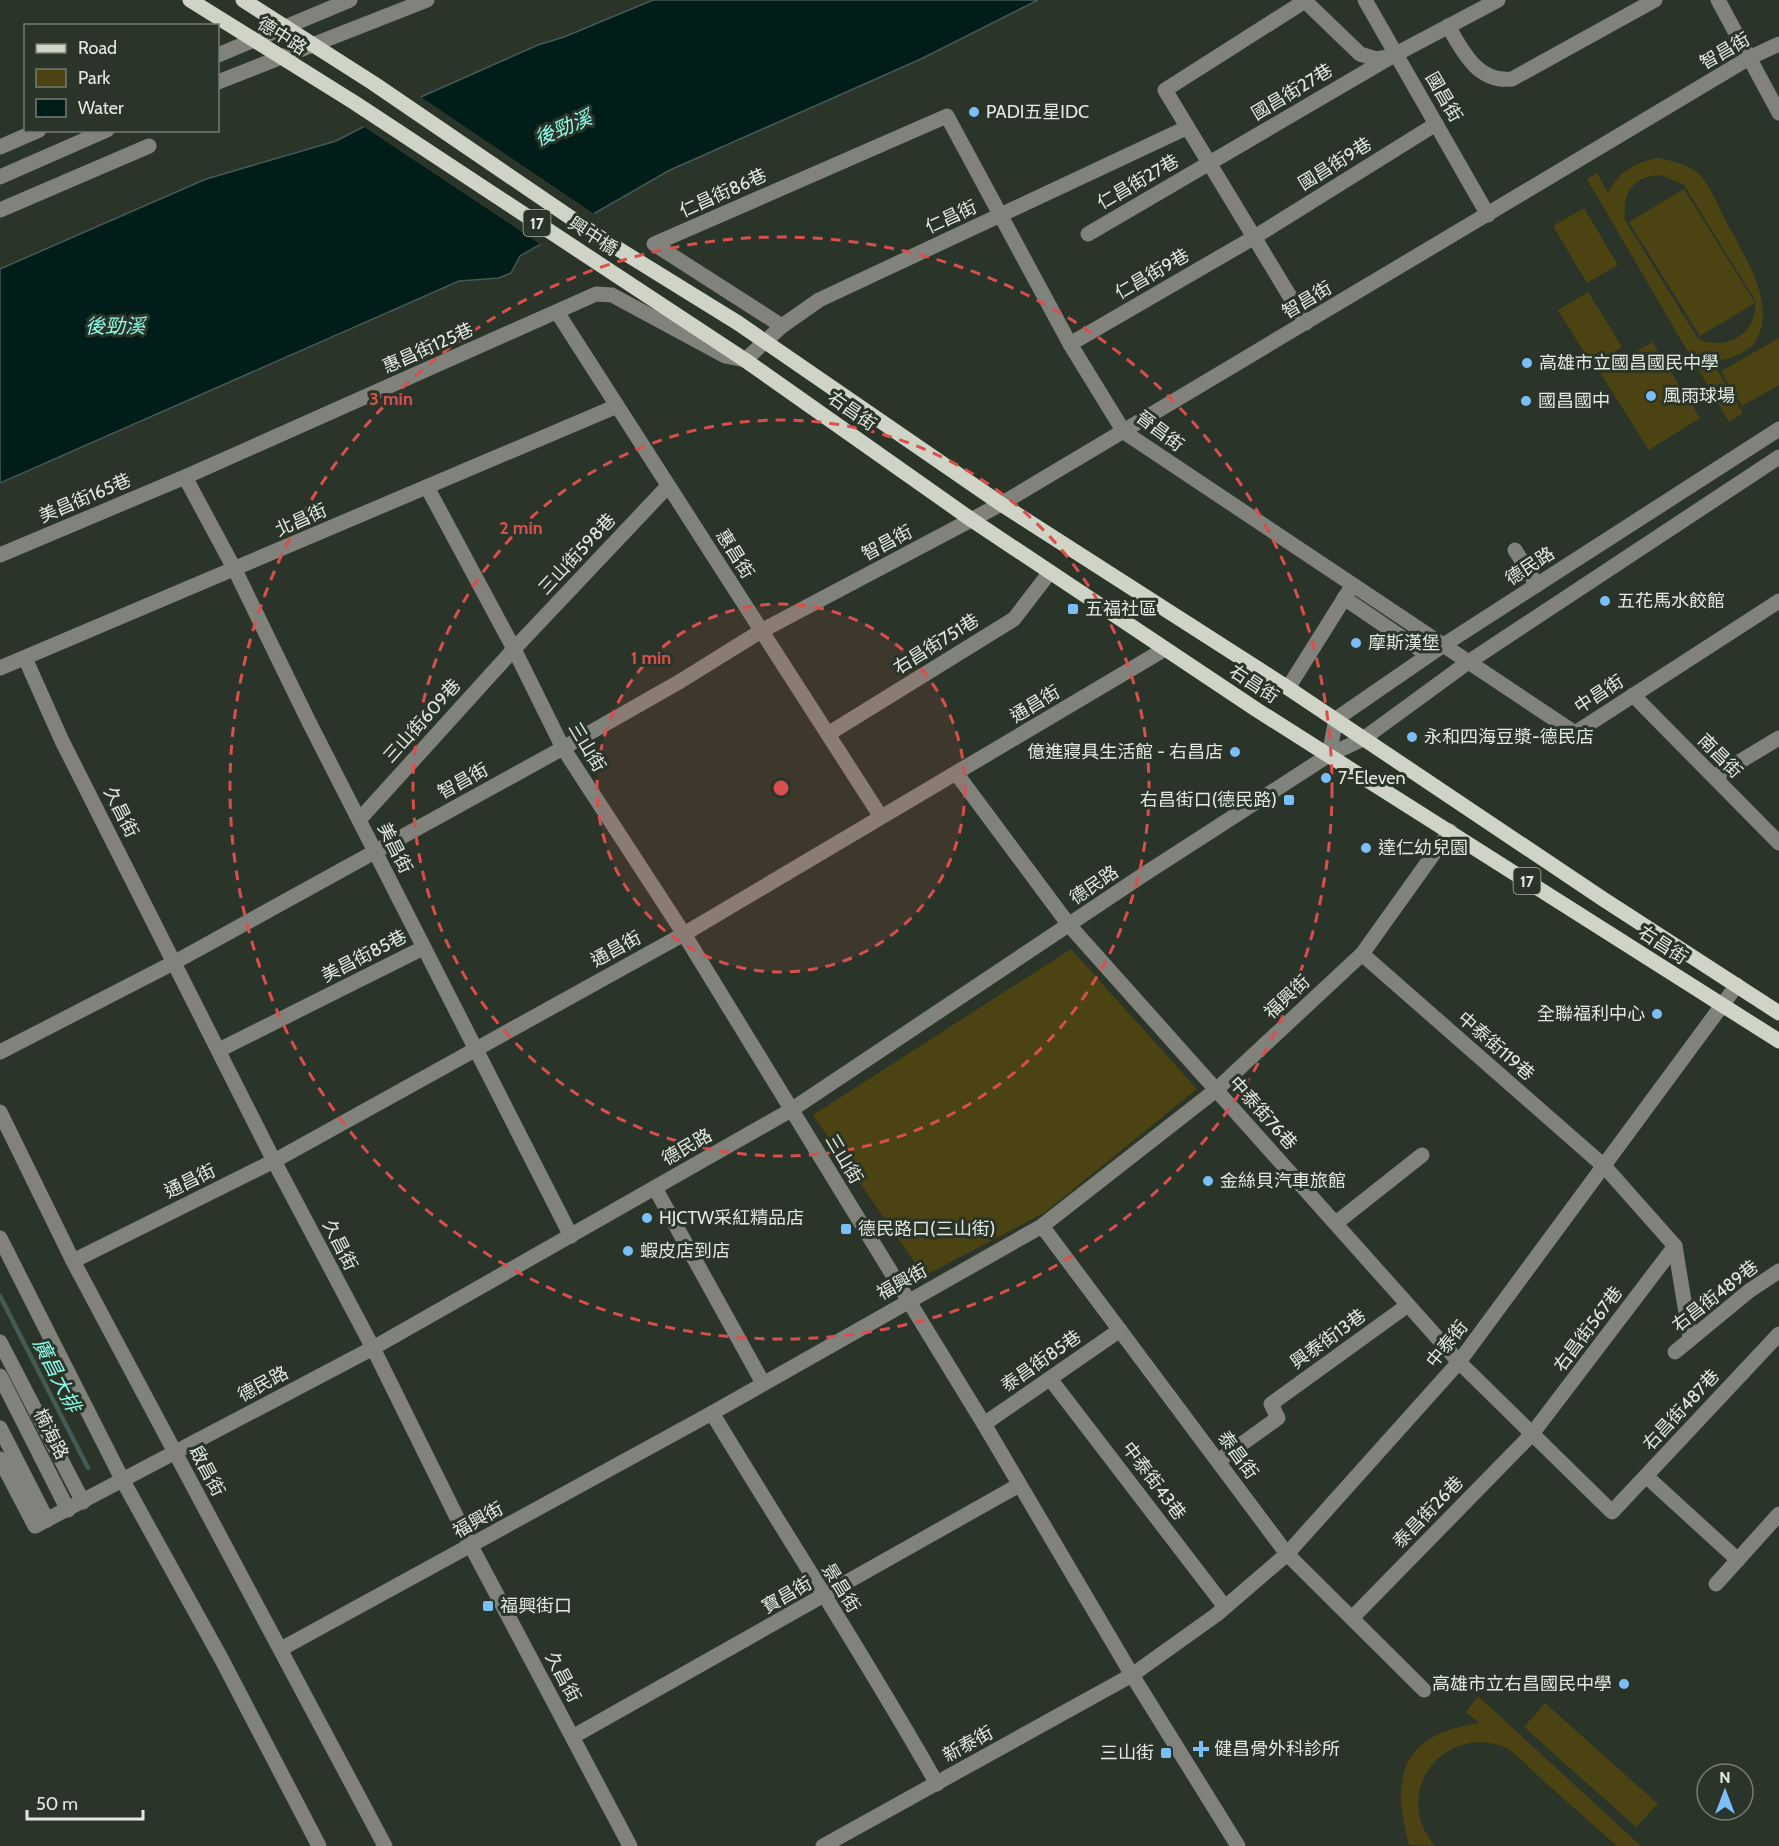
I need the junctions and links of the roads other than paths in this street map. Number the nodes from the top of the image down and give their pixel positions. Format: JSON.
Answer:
{"nodes":[{"id":1,"x":190,"y":0,"type":"edge"},
{"id":2,"x":243,"y":0,"type":"edge"},
{"id":3,"x":350,"y":0,"type":"edge"},
{"id":4,"x":427,"y":0,"type":"edge"},
{"id":5,"x":1305,"y":0,"type":"edge"},
{"id":6,"x":1365,"y":0,"type":"edge"},
{"id":7,"x":1498,"y":0,"type":"edge"},
{"id":8,"x":1655,"y":0,"type":"edge"},
{"id":9,"x":1718,"y":0,"type":"edge"},
{"id":10,"x":286,"y":26,"type":"junction"},
{"id":11,"x":1448,"y":26,"type":"junction"},
{"id":12,"x":252,"y":40,"type":"junction"},
{"id":13,"x":312,"y":44,"type":"junction"},
{"id":14,"x":1779,"y":44,"type":"edge"},
{"id":15,"x":1396,"y":54,"type":"junction"},
{"id":16,"x":219,"y":55,"type":"edge"},
{"id":17,"x":279,"y":57,"type":"junction"},
{"id":18,"x":1749,"y":58,"type":"junction"},
{"id":19,"x":219,"y":82,"type":"edge"},
{"id":20,"x":383,"y":91,"type":"joint"},
{"id":21,"x":355,"y":103,"type":"joint"},
{"id":22,"x":1779,"y":113,"type":"edge"},
{"id":23,"x":947,"y":116,"type":"joint"},
{"id":24,"x":1436,"y":124,"type":"junction"},
{"id":25,"x":1186,"y":128,"type":"junction"},
{"id":26,"x":34,"y":132,"type":"edge"},
{"id":27,"x":102,"y":132,"type":"edge"},
{"id":28,"x":149,"y":146,"type":"dead end"},
{"id":29,"x":0,"y":147,"type":"edge"},
{"id":30,"x":1208,"y":165,"type":"junction"},
{"id":31,"x":0,"y":177,"type":"edge"},
{"id":32,"x":0,"y":210,"type":"edge"},
{"id":33,"x":1000,"y":215,"type":"junction"},
{"id":34,"x":1488,"y":215,"type":"junction"},
{"id":35,"x":1088,"y":234,"type":"dead end"},
{"id":36,"x":1253,"y":238,"type":"junction"},
{"id":37,"x":556,"y":312,"type":"junction"},
{"id":38,"x":738,"y":323,"type":"joint"},
{"id":39,"x":1306,"y":323,"type":"junction"},
{"id":40,"x":782,"y":326,"type":"junction"},
{"id":41,"x":719,"y":342,"type":"joint"},
{"id":42,"x":763,"y":342,"type":"junction"},
{"id":43,"x":1070,"y":344,"type":"junction"},
{"id":44,"x":745,"y":360,"type":"junction"},
{"id":45,"x":617,"y":406,"type":"junction"},
{"id":46,"x":1779,"y":429,"type":"edge"},
{"id":47,"x":1124,"y":432,"type":"junction"},
{"id":48,"x":1779,"y":457,"type":"edge"},
{"id":49,"x":185,"y":477,"type":"junction"},
{"id":50,"x":668,"y":486,"type":"junction"},
{"id":51,"x":428,"y":487,"type":"junction"},
{"id":52,"x":1001,"y":504,"type":"junction"},
{"id":53,"x":972,"y":520,"type":"junction"},
{"id":54,"x":1515,"y":550,"type":"dead end"},
{"id":55,"x":0,"y":555,"type":"edge"},
{"id":56,"x":235,"y":570,"type":"junction"},
{"id":57,"x":1050,"y":572,"type":"junction"},
{"id":58,"x":1537,"y":585,"type":"junction"},
{"id":59,"x":1348,"y":592,"type":"junction"},
{"id":60,"x":1779,"y":601,"type":"edge"},
{"id":61,"x":761,"y":631,"type":"junction"},
{"id":62,"x":1442,"y":646,"type":"junction"},
{"id":63,"x":514,"y":649,"type":"junction"},
{"id":64,"x":1165,"y":649,"type":"junction"},
{"id":65,"x":1428,"y":655,"type":"junction"},
{"id":66,"x":25,"y":658,"type":"junction"},
{"id":67,"x":1467,"y":663,"type":"junction"},
{"id":68,"x":0,"y":668,"type":"edge"},
{"id":69,"x":1288,"y":688,"type":"junction"},
{"id":70,"x":1633,"y":695,"type":"junction"},
{"id":71,"x":1336,"y":719,"type":"junction"},
{"id":72,"x":828,"y":734,"type":"junction"},
{"id":73,"x":1779,"y":738,"type":"edge"},
{"id":74,"x":1363,"y":739,"type":"junction"},
{"id":75,"x":563,"y":748,"type":"junction"},
{"id":76,"x":1329,"y":755,"type":"junction"},
{"id":77,"x":956,"y":773,"type":"junction"},
{"id":78,"x":1714,"y":777,"type":"junction"},
{"id":79,"x":881,"y":817,"type":"junction"},
{"id":80,"x":359,"y":820,"type":"junction"},
{"id":81,"x":1450,"y":831,"type":"junction"},
{"id":82,"x":1779,"y":843,"type":"edge"},
{"id":83,"x":375,"y":852,"type":"junction"},
{"id":84,"x":1069,"y":925,"type":"junction"},
{"id":85,"x":684,"y":933,"type":"junction"},
{"id":86,"x":423,"y":948,"type":"junction"},
{"id":87,"x":1362,"y":954,"type":"junction"},
{"id":88,"x":175,"y":962,"type":"junction"},
{"id":89,"x":1737,"y":985,"type":"junction"},
{"id":90,"x":1724,"y":1007,"type":"junction"},
{"id":91,"x":1779,"y":1013,"type":"edge"},
{"id":92,"x":1779,"y":1041,"type":"edge"},
{"id":93,"x":476,"y":1049,"type":"junction"},
{"id":94,"x":219,"y":1050,"type":"junction"},
{"id":95,"x":0,"y":1052,"type":"edge"},
{"id":96,"x":1216,"y":1090,"type":"junction"},
{"id":97,"x":791,"y":1110,"type":"junction"},
{"id":98,"x":0,"y":1112,"type":"edge"},
{"id":99,"x":1422,"y":1155,"type":"dead end"},
{"id":100,"x":274,"y":1161,"type":"junction"},
{"id":101,"x":1605,"y":1167,"type":"junction"},
{"id":102,"x":655,"y":1188,"type":"junction"},
{"id":103,"x":1336,"y":1222,"type":"junction"},
{"id":104,"x":1042,"y":1226,"type":"junction"},
{"id":105,"x":571,"y":1236,"type":"junction"},
{"id":106,"x":0,"y":1238,"type":"edge"},
{"id":107,"x":1675,"y":1246,"type":"junction"},
{"id":108,"x":73,"y":1261,"type":"junction"},
{"id":109,"x":1779,"y":1272,"type":"edge"},
{"id":110,"x":908,"y":1301,"type":"junction"},
{"id":111,"x":1408,"y":1305,"type":"junction"},
{"id":112,"x":1120,"y":1330,"type":"junction"},
{"id":113,"x":1779,"y":1334,"type":"edge"},
{"id":114,"x":1690,"y":1338,"type":"junction"},
{"id":115,"x":0,"y":1342,"type":"edge"},
{"id":116,"x":373,"y":1348,"type":"junction"},
{"id":117,"x":1675,"y":1352,"type":"dead end"},
{"id":118,"x":1459,"y":1362,"type":"junction"},
{"id":119,"x":0,"y":1376,"type":"edge"},
{"id":120,"x":1051,"y":1380,"type":"junction"},
{"id":121,"x":763,"y":1383,"type":"junction"},
{"id":122,"x":712,"y":1413,"type":"junction"},
{"id":123,"x":984,"y":1424,"type":"junction"},
{"id":124,"x":0,"y":1428,"type":"edge"},
{"id":125,"x":1532,"y":1434,"type":"junction"},
{"id":126,"x":175,"y":1453,"type":"junction"},
{"id":127,"x":0,"y":1459,"type":"edge"},
{"id":128,"x":1218,"y":1461,"type":"junction"},
{"id":129,"x":1646,"y":1476,"type":"junction"},
{"id":130,"x":123,"y":1481,"type":"junction"},
{"id":131,"x":1019,"y":1485,"type":"junction"},
{"id":132,"x":83,"y":1502,"type":"junction"},
{"id":133,"x":68,"y":1510,"type":"junction"},
{"id":134,"x":1612,"y":1512,"type":"joint"},
{"id":135,"x":1779,"y":1514,"type":"edge"},
{"id":136,"x":41,"y":1523,"type":"junction"},
{"id":137,"x":471,"y":1546,"type":"junction"},
{"id":138,"x":1287,"y":1554,"type":"junction"},
{"id":139,"x":1738,"y":1560,"type":"junction"},
{"id":140,"x":1716,"y":1584,"type":"dead end"},
{"id":141,"x":823,"y":1597,"type":"junction"},
{"id":142,"x":1225,"y":1607,"type":"junction"},
{"id":143,"x":1352,"y":1618,"type":"junction"},
{"id":144,"x":281,"y":1649,"type":"junction"},
{"id":145,"x":1132,"y":1675,"type":"junction"},
{"id":146,"x":1424,"y":1690,"type":"dead end"},
{"id":147,"x":573,"y":1736,"type":"junction"},
{"id":148,"x":937,"y":1784,"type":"junction"},
{"id":149,"x":319,"y":1846,"type":"edge"},
{"id":150,"x":385,"y":1846,"type":"edge"},
{"id":151,"x":630,"y":1846,"type":"edge"},
{"id":152,"x":823,"y":1846,"type":"edge"},
{"id":153,"x":1238,"y":1846,"type":"edge"}],
"edges":[{"from":1,"to":12,"type":"main road","name":"德中路","number":"17"},
{"from":2,"to":10,"type":"main road","name":"德中路","number":"17"},
{"from":3,"to":10,"type":"street"},
{"from":4,"to":13,"type":"street"},
{"from":5,"to":15,"type":"street"},
{"from":5,"to":25,"type":"street"},
{"from":6,"to":15,"type":"street","name":"國昌街"},
{"from":7,"to":11,"type":"street","name":"國昌街27巷"},
{"from":8,"to":11,"type":"street"},
{"from":9,"to":18,"type":"street"},
{"from":10,"to":12,"type":"street"},
{"from":10,"to":13,"type":"main road","name":"德中路","number":"17"},
{"from":11,"to":15,"type":"street","name":"國昌街27巷"},
{"from":12,"to":16,"type":"street"},
{"from":12,"to":17,"type":"main road","name":"德中路","number":"17"},
{"from":13,"to":17,"type":"street"},
{"from":13,"to":20,"type":"main road","name":"德中路","number":"17"},
{"from":14,"to":18,"type":"street","name":"智昌街"},
{"from":15,"to":24,"type":"street","name":"國昌街"},
{"from":15,"to":30,"type":"street","name":"國昌街27巷"},
{"from":17,"to":19,"type":"street"},
{"from":17,"to":21,"type":"main road","name":"德中路","number":"17"},
{"from":18,"to":22,"type":"street"},
{"from":18,"to":34,"type":"street","name":"智昌街"},
{"from":20,"to":38,"type":"main road","name":"興中橋","number":"17"},
{"from":21,"to":41,"type":"main road","name":"興中橋","number":"17"},
{"from":23,"to":33,"type":"street","name":"晉昌街"},
{"from":23,"to":40,"type":"street","name":"仁昌街86巷"},
{"from":24,"to":34,"type":"street","name":"國昌街"},
{"from":24,"to":36,"type":"street","name":"國昌街9巷"},
{"from":25,"to":30,"type":"street"},
{"from":25,"to":33,"type":"street","name":"仁昌街"},
{"from":26,"to":29,"type":"street"},
{"from":27,"to":31,"type":"street"},
{"from":28,"to":32,"type":"street"},
{"from":30,"to":35,"type":"street","name":"仁昌街27巷"},
{"from":30,"to":36,"type":"street"},
{"from":33,"to":40,"type":"street","name":"仁昌街"},
{"from":33,"to":43,"type":"street","name":"晉昌街"},
{"from":34,"to":39,"type":"street","name":"智昌街"},
{"from":36,"to":39,"type":"street"},
{"from":36,"to":43,"type":"street","name":"仁昌街9巷"},
{"from":37,"to":44,"type":"street","name":"惠昌街125巷"},
{"from":37,"to":45,"type":"street","name":"惠昌街"},
{"from":37,"to":49,"type":"street","name":"惠昌街125巷"},
{"from":38,"to":42,"type":"main road","name":"右昌街","number":"17"},
{"from":39,"to":47,"type":"street","name":"智昌街"},
{"from":40,"to":42,"type":"street","name":"仁昌街"},
{"from":41,"to":44,"type":"main road","name":"右昌街","number":"17"},
{"from":42,"to":44,"type":"street","name":"仁昌街"},
{"from":42,"to":52,"type":"main road","name":"右昌街","number":"17"},
{"from":43,"to":47,"type":"street","name":"晉昌街"},
{"from":44,"to":53,"type":"main road","name":"右昌街","number":"17"},
{"from":45,"to":50,"type":"street","name":"惠昌街"},
{"from":45,"to":51,"type":"street","name":"北昌街"},
{"from":46,"to":58,"type":"street","name":"德民路"},
{"from":47,"to":52,"type":"street","name":"智昌街"},
{"from":47,"to":59,"type":"street","name":"晉昌街"},
{"from":48,"to":67,"type":"street","name":"德民路"},
{"from":49,"to":55,"type":"street","name":"美昌街165巷"},
{"from":49,"to":56,"type":"street","name":"美昌街"},
{"from":50,"to":61,"type":"street","name":"惠昌街"},
{"from":50,"to":63,"type":"street","name":"三山街598巷"},
{"from":51,"to":56,"type":"street","name":"北昌街"},
{"from":51,"to":63,"type":"street","name":"三山街"},
{"from":52,"to":53,"type":"street","name":"智昌街"},
{"from":52,"to":69,"type":"main road","name":"右昌街","number":"17"},
{"from":53,"to":57,"type":"main road","name":"右昌街","number":"17"},
{"from":53,"to":61,"type":"street","name":"智昌街"},
{"from":54,"to":58,"type":"street"},
{"from":56,"to":66,"type":"street","name":"北昌街"},
{"from":56,"to":80,"type":"street","name":"美昌街"},
{"from":57,"to":64,"type":"main road","name":"右昌街","number":"17"},
{"from":57,"to":72,"type":"street","name":"右昌街751巷"},
{"from":58,"to":62,"type":"street","name":"德民路"},
{"from":59,"to":62,"type":"street","name":"晉昌街"},
{"from":59,"to":65,"type":"street"},
{"from":59,"to":69,"type":"street"},
{"from":60,"to":70,"type":"street","name":"中昌街"},
{"from":61,"to":72,"type":"street","name":"惠昌街"},
{"from":61,"to":75,"type":"street","name":"智昌街"},
{"from":62,"to":65,"type":"street","name":"德民路"},
{"from":62,"to":67,"type":"street","name":"中昌街"},
{"from":63,"to":75,"type":"street","name":"三山街"},
{"from":63,"to":80,"type":"street","name":"三山街609巷"},
{"from":64,"to":76,"type":"main road","name":"右昌街","number":"17"},
{"from":64,"to":77,"type":"street","name":"通昌街"},
{"from":65,"to":71,"type":"street","name":"德民路"},
{"from":66,"to":68,"type":"street","name":"北昌街"},
{"from":66,"to":88,"type":"street","name":"久昌街"},
{"from":67,"to":70,"type":"street","name":"中昌街"},
{"from":67,"to":74,"type":"street","name":"德民路"},
{"from":69,"to":71,"type":"main road","name":"右昌街","number":"17"},
{"from":70,"to":78,"type":"street","name":"南昌街"},
{"from":71,"to":74,"type":"main road","name":"右昌街","number":"17"},
{"from":71,"to":76,"type":"street"},
{"from":72,"to":79,"type":"street","name":"惠昌街"},
{"from":73,"to":78,"type":"street"},
{"from":74,"to":76,"type":"street","name":"德民路"},
{"from":74,"to":89,"type":"main road","name":"右昌街","number":"17"},
{"from":75,"to":83,"type":"street","name":"智昌街"},
{"from":75,"to":85,"type":"street","name":"三山街"},
{"from":76,"to":81,"type":"main road","name":"右昌街","number":"17"},
{"from":76,"to":84,"type":"street","name":"德民路"},
{"from":77,"to":79,"type":"street","name":"通昌街"},
{"from":77,"to":84,"type":"street","name":"中泰街76巷"},
{"from":78,"to":82,"type":"street","name":"南昌街"},
{"from":79,"to":85,"type":"street","name":"通昌街"},
{"from":80,"to":83,"type":"street","name":"美昌街"},
{"from":81,"to":87,"type":"street","name":"福興街"},
{"from":81,"to":90,"type":"main road","name":"右昌街","number":"17"},
{"from":83,"to":86,"type":"street","name":"美昌街"},
{"from":83,"to":88,"type":"street","name":"智昌街"},
{"from":84,"to":96,"type":"street","name":"中泰街76巷"},
{"from":84,"to":97,"type":"street","name":"德民路"},
{"from":85,"to":93,"type":"street","name":"通昌街"},
{"from":85,"to":97,"type":"street","name":"三山街"},
{"from":86,"to":93,"type":"street","name":"美昌街"},
{"from":86,"to":94,"type":"street","name":"美昌街85巷"},
{"from":87,"to":96,"type":"street","name":"福興街"},
{"from":87,"to":101,"type":"street","name":"中泰街119巷"},
{"from":88,"to":94,"type":"street","name":"久昌街"},
{"from":88,"to":95,"type":"street","name":"智昌街"},
{"from":89,"to":90,"type":"street","name":"中泰街"},
{"from":89,"to":91,"type":"main road","name":"右昌街","number":"17"},
{"from":90,"to":92,"type":"main road","name":"右昌街","number":"17"},
{"from":90,"to":101,"type":"street","name":"中泰街"},
{"from":93,"to":100,"type":"street","name":"通昌街"},
{"from":93,"to":105,"type":"street","name":"美昌街"},
{"from":94,"to":100,"type":"street","name":"久昌街"},
{"from":96,"to":103,"type":"street","name":"中泰街76巷"},
{"from":96,"to":104,"type":"street","name":"福興街"},
{"from":97,"to":102,"type":"street","name":"德民路"},
{"from":97,"to":110,"type":"street","name":"三山街"},
{"from":98,"to":108,"type":"street","name":"啟昌街"},
{"from":99,"to":103,"type":"street"},
{"from":100,"to":108,"type":"street","name":"通昌街"},
{"from":100,"to":116,"type":"street","name":"久昌街"},
{"from":101,"to":107,"type":"street","name":"中泰街119巷"},
{"from":101,"to":118,"type":"street","name":"中泰街"},
{"from":102,"to":105,"type":"street","name":"德民路"},
{"from":102,"to":121,"type":"street"},
{"from":103,"to":111,"type":"street","name":"中泰街76巷"},
{"from":104,"to":110,"type":"street","name":"福興街"},
{"from":104,"to":112,"type":"street","name":"泰昌街"},
{"from":105,"to":116,"type":"street","name":"德民路"},
{"from":106,"to":130,"type":"street"},
{"from":107,"to":114,"type":"street"},
{"from":107,"to":125,"type":"street","name":"右昌街567巷"},
{"from":108,"to":126,"type":"street","name":"啟昌街"},
{"from":109,"to":114,"type":"street","name":"右昌街489巷"},
{"from":110,"to":121,"type":"street","name":"福興街"},
{"from":110,"to":123,"type":"street","name":"三山街"},
{"from":111,"to":118,"type":"street","name":"中泰街76巷"},
{"from":111,"to":128,"type":"street","name":"興泰街13巷"},
{"from":112,"to":120,"type":"street","name":"泰昌街85巷"},
{"from":112,"to":128,"type":"street","name":"泰昌街"},
{"from":113,"to":129,"type":"street","name":"右昌街487巷"},
{"from":114,"to":117,"type":"street","name":"右昌街489巷"},
{"from":115,"to":132,"type":"street","name":"楠海路"},
{"from":116,"to":126,"type":"street","name":"德民路"},
{"from":116,"to":137,"type":"street","name":"久昌街"},
{"from":118,"to":125,"type":"street","name":"中泰街76巷"},
{"from":118,"to":138,"type":"street","name":"中泰街"},
{"from":119,"to":133,"type":"street","name":"楠海路"},
{"from":120,"to":123,"type":"street","name":"泰昌街85巷"},
{"from":120,"to":142,"type":"street","name":"中泰街43巷"},
{"from":121,"to":122,"type":"street","name":"福興街"},
{"from":122,"to":137,"type":"street","name":"福興街"},
{"from":122,"to":141,"type":"street","name":"景昌街"},
{"from":123,"to":131,"type":"street","name":"三山街"},
{"from":124,"to":136,"type":"street"},
{"from":125,"to":134,"type":"street","name":"中泰街76巷"},
{"from":125,"to":143,"type":"street","name":"泰昌街26巷"},
{"from":126,"to":130,"type":"street","name":"德民路"},
{"from":126,"to":144,"type":"street","name":"啟昌街"},
{"from":127,"to":136,"type":"street"},
{"from":128,"to":138,"type":"street","name":"泰昌街"},
{"from":129,"to":134,"type":"street","name":"右昌街487巷"},
{"from":129,"to":139,"type":"street"},
{"from":130,"to":132,"type":"street","name":"德民路"},
{"from":130,"to":149,"type":"street"},
{"from":131,"to":141,"type":"street","name":"寶昌街"},
{"from":131,"to":145,"type":"street","name":"三山街"},
{"from":132,"to":133,"type":"street","name":"德民路"},
{"from":133,"to":136,"type":"street","name":"德民路"},
{"from":135,"to":139,"type":"street"},
{"from":137,"to":144,"type":"street","name":"福興街"},
{"from":137,"to":147,"type":"street","name":"久昌街"},
{"from":138,"to":142,"type":"street","name":"中泰街"},
{"from":138,"to":143,"type":"street","name":"泰昌街"},
{"from":139,"to":140,"type":"street"},
{"from":141,"to":147,"type":"street","name":"寶昌街"},
{"from":141,"to":148,"type":"street","name":"景昌街"},
{"from":142,"to":145,"type":"street","name":"中泰街"},
{"from":143,"to":146,"type":"street","name":"泰昌街"},
{"from":144,"to":150,"type":"street","name":"啟昌街"},
{"from":145,"to":148,"type":"street","name":"新泰街"},
{"from":145,"to":153,"type":"street","name":"三山街"},
{"from":147,"to":151,"type":"street","name":"久昌街"},
{"from":148,"to":152,"type":"street","name":"新泰街"}]}
